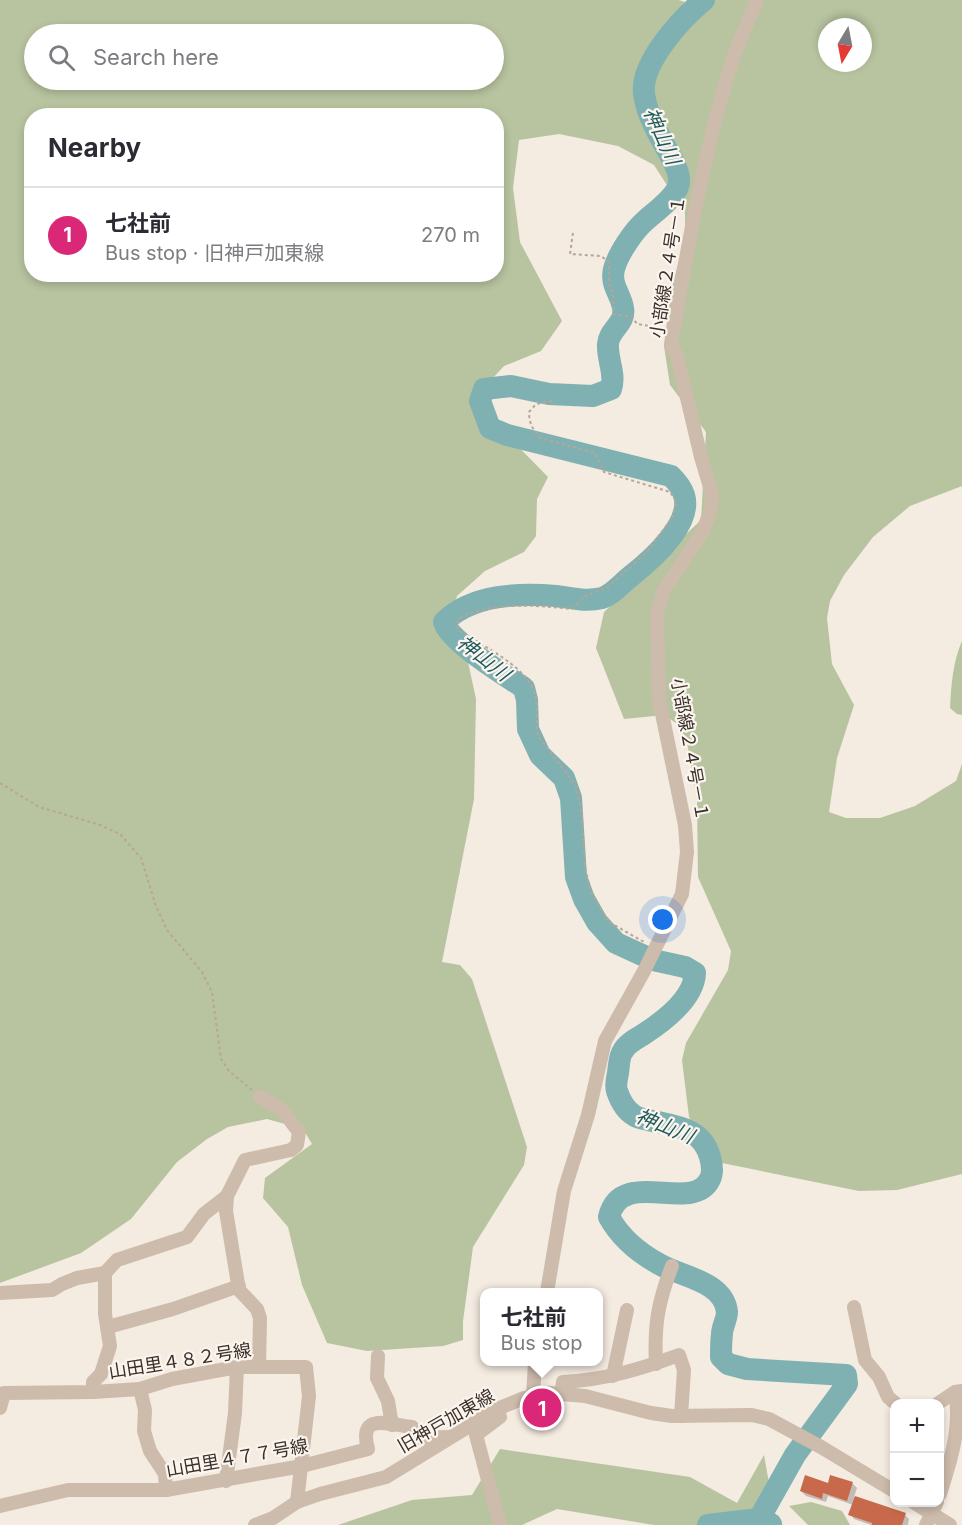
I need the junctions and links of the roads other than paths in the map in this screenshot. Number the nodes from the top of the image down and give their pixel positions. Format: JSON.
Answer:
{"nodes":[{"id":1,"x":757,"y":0,"type":"edge"},
{"id":2,"x":260,"y":1096,"type":"road end"},
{"id":3,"x":227,"y":1196,"type":"junction"},
{"id":4,"x":672,"y":1266,"type":"dead end"},
{"id":5,"x":105,"y":1273,"type":"junction"},
{"id":6,"x":239,"y":1286,"type":"junction"},
{"id":7,"x":548,"y":1288,"type":"edge"},
{"id":8,"x":0,"y":1293,"type":"edge"},
{"id":9,"x":854,"y":1307,"type":"dead end"},
{"id":10,"x":627,"y":1310,"type":"dead end"},
{"id":11,"x":108,"y":1328,"type":"junction"},
{"id":12,"x":378,"y":1356,"type":"dead end"},
{"id":13,"x":656,"y":1364,"type":"junction"},
{"id":14,"x":259,"y":1366,"type":"junction"},
{"id":15,"x":535,"y":1366,"type":"edge"},
{"id":16,"x":237,"y":1367,"type":"junction"},
{"id":17,"x":613,"y":1376,"type":"junction"},
{"id":18,"x":140,"y":1389,"type":"junction"},
{"id":19,"x":959,"y":1391,"type":"edge"},
{"id":20,"x":93,"y":1392,"type":"junction"},
{"id":21,"x":561,"y":1394,"type":"junction"},
{"id":22,"x":534,"y":1397,"type":"junction"},
{"id":23,"x":890,"y":1399,"type":"edge"},
{"id":24,"x":944,"y":1400,"type":"edge"},
{"id":25,"x":0,"y":1409,"type":"edge"},
{"id":26,"x":496,"y":1409,"type":"junction"},
{"id":27,"x":681,"y":1416,"type":"junction"},
{"id":28,"x":392,"y":1425,"type":"junction"},
{"id":29,"x":449,"y":1437,"type":"junction"},
{"id":30,"x":302,"y":1466,"type":"junction"},
{"id":31,"x":944,"y":1479,"type":"edge"},
{"id":32,"x":226,"y":1481,"type":"junction"},
{"id":33,"x":890,"y":1489,"type":"edge"},
{"id":34,"x":166,"y":1490,"type":"junction"},
{"id":35,"x":297,"y":1502,"type":"junction"},
{"id":36,"x":0,"y":1506,"type":"edge"},
{"id":37,"x":931,"y":1514,"type":"edge"},
{"id":38,"x":499,"y":1521,"type":"edge"},
{"id":39,"x":255,"y":1525,"type":"edge"},
{"id":40,"x":950,"y":1525,"type":"edge"}],
"edges":[{"from":1,"to":7,"type":"street","name":"小部線２４号－１"},
{"from":2,"to":3,"type":"street"},
{"from":3,"to":5,"type":"street"},
{"from":3,"to":6,"type":"street"},
{"from":4,"to":13,"type":"street"},
{"from":5,"to":8,"type":"street"},
{"from":5,"to":11,"type":"street"},
{"from":6,"to":11,"type":"street"},
{"from":6,"to":14,"type":"street"},
{"from":9,"to":23,"type":"street"},
{"from":10,"to":17,"type":"street"},
{"from":11,"to":20,"type":"street"},
{"from":12,"to":28,"type":"street"},
{"from":13,"to":17,"type":"street"},
{"from":13,"to":27,"type":"street"},
{"from":14,"to":16,"type":"street","name":"山田里４８２号線"},
{"from":14,"to":30,"type":"street","name":"山田里４８２号線"},
{"from":15,"to":22,"type":"street"},
{"from":16,"to":18,"type":"street","name":"山田里４８２号線"},
{"from":16,"to":32,"type":"street"},
{"from":17,"to":21,"type":"street"},
{"from":18,"to":20,"type":"street","name":"山田里４８２号線"},
{"from":18,"to":34,"type":"street"},
{"from":19,"to":24,"type":"street"},
{"from":19,"to":31,"type":"street"},
{"from":20,"to":25,"type":"street","name":"山田里４８２号線"},
{"from":21,"to":22,"type":"street","name":"旧神戸加東線"},
{"from":21,"to":27,"type":"street","name":"旧神戸加東線"},
{"from":22,"to":26,"type":"street","name":"旧神戸加東線"},
{"from":26,"to":29,"type":"street","name":"旧神戸加東線"},
{"from":26,"to":38,"type":"street"},
{"from":27,"to":33,"type":"street","name":"旧神戸加東線"},
{"from":28,"to":29,"type":"street"},
{"from":28,"to":30,"type":"street","name":"山田里４７７号線"},
{"from":29,"to":35,"type":"street","name":"旧神戸加東線"},
{"from":30,"to":32,"type":"street","name":"山田里４７７号線"},
{"from":30,"to":35,"type":"street"},
{"from":32,"to":34,"type":"street","name":"山田里４７７号線"},
{"from":34,"to":36,"type":"street","name":"山田里４７７号線"},
{"from":35,"to":39,"type":"street","name":"旧神戸加東線"},
{"from":37,"to":40,"type":"street"}]}
